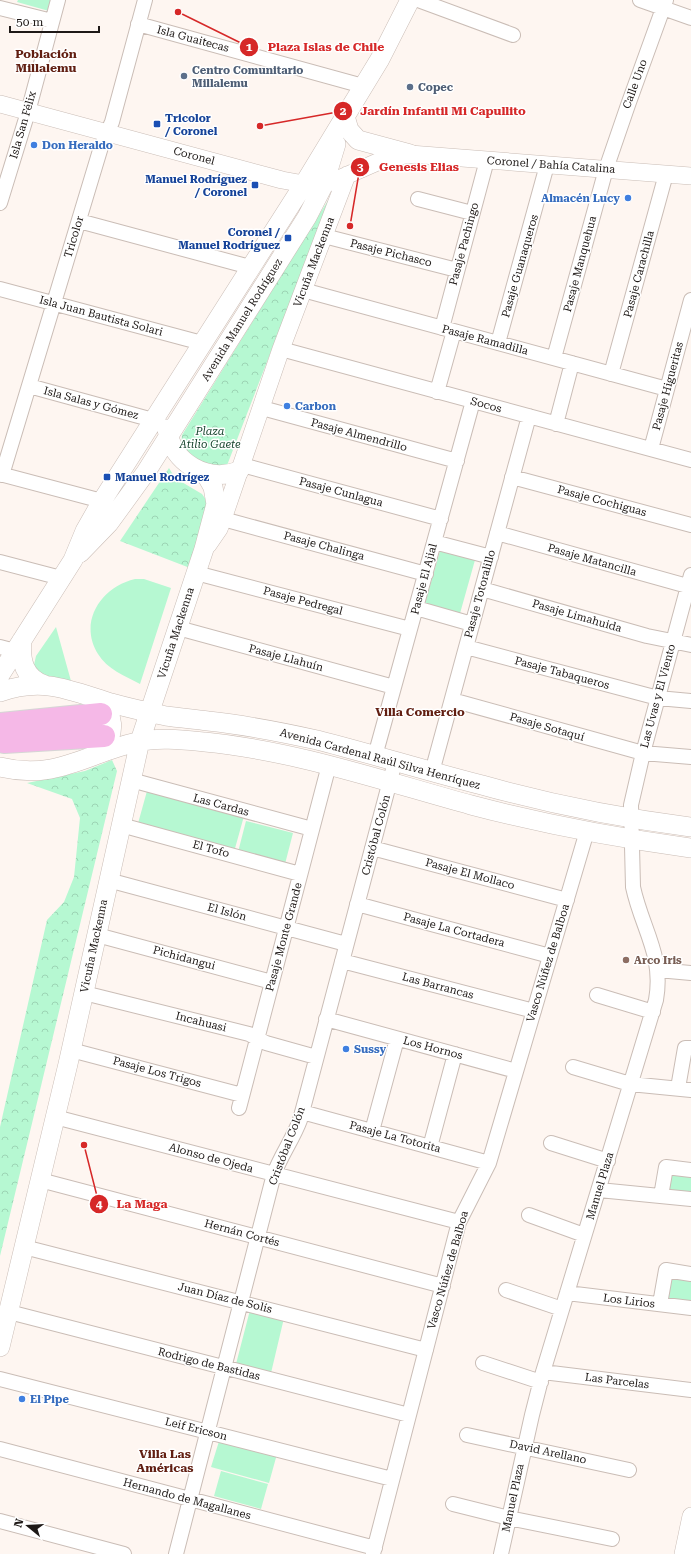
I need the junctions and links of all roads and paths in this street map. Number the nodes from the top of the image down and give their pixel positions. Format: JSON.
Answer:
{"nodes":[{"id":1,"x":58,"y":0,"type":"edge"},
{"id":2,"x":145,"y":0,"type":"edge"},
{"id":3,"x":410,"y":0,"type":"edge"},
{"id":4,"x":418,"y":0,"type":"edge"},
{"id":5,"x":640,"y":0,"type":"edge"},
{"id":6,"x":664,"y":4,"type":"edge"},
{"id":7,"x":0,"y":8,"type":"edge"},
{"id":8,"x":691,"y":18,"type":"edge"},
{"id":9,"x":52,"y":21,"type":"junction"},
{"id":10,"x":138,"y":24,"type":"junction"},
{"id":11,"x":513,"y":35,"type":"dead end"},
{"id":12,"x":363,"y":86,"type":"junction"},
{"id":13,"x":0,"y":104,"type":"edge"},
{"id":14,"x":28,"y":112,"type":"junction"},
{"id":15,"x":345,"y":116,"type":"junction"},
{"id":16,"x":107,"y":133,"type":"junction"},
{"id":17,"x":410,"y":154,"type":"junction"},
{"id":18,"x":486,"y":160,"type":"junction"},
{"id":19,"x":547,"y":165,"type":"junction"},
{"id":20,"x":606,"y":169,"type":"junction"},
{"id":21,"x":666,"y":174,"type":"junction"},
{"id":22,"x":347,"y":175,"type":"junction"},
{"id":23,"x":691,"y":176,"type":"edge"},
{"id":24,"x":304,"y":184,"type":"junction"},
{"id":25,"x":324,"y":184,"type":"junction"},
{"id":26,"x":418,"y":199,"type":"dead end"},
{"id":27,"x":0,"y":201,"type":"edge"},
{"id":28,"x":472,"y":213,"type":"junction"},
{"id":29,"x":79,"y":221,"type":"junction"},
{"id":30,"x":324,"y":236,"type":"junction"},
{"id":31,"x":250,"y":266,"type":"junction"},
{"id":32,"x":457,"y":270,"type":"junction"},
{"id":33,"x":0,"y":289,"type":"edge"},
{"id":34,"x":303,"y":290,"type":"junction"},
{"id":35,"x":691,"y":300,"type":"edge"},
{"id":36,"x":54,"y":304,"type":"junction"},
{"id":37,"x":448,"y":330,"type":"junction"},
{"id":38,"x":687,"y":330,"type":"edge"},
{"id":39,"x":202,"y":343,"type":"junction"},
{"id":40,"x":498,"y":343,"type":"junction"},
{"id":41,"x":281,"y":349,"type":"junction"},
{"id":42,"x":554,"y":358,"type":"junction"},
{"id":43,"x":572,"y":363,"type":"junction"},
{"id":44,"x":611,"y":374,"type":"junction"},
{"id":45,"x":29,"y":386,"type":"junction"},
{"id":46,"x":667,"y":389,"type":"junction"},
{"id":47,"x":171,"y":392,"type":"junction"},
{"id":48,"x":438,"y":392,"type":"junction"},
{"id":49,"x":473,"y":401,"type":"junction"},
{"id":50,"x":262,"y":408,"type":"junction"},
{"id":51,"x":529,"y":416,"type":"junction"},
{"id":52,"x":153,"y":420,"type":"junction"},
{"id":53,"x":556,"y":424,"type":"junction"},
{"id":54,"x":168,"y":438,"type":"junction"},
{"id":55,"x":651,"y":449,"type":"junction"},
{"id":56,"x":691,"y":460,"type":"edge"},
{"id":57,"x":457,"y":461,"type":"junction"},
{"id":58,"x":236,"y":470,"type":"junction"},
{"id":59,"x":205,"y":473,"type":"junction"},
{"id":60,"x":1,"y":474,"type":"edge"},
{"id":61,"x":512,"y":477,"type":"junction"},
{"id":62,"x":102,"y":501,"type":"junction"},
{"id":63,"x":219,"y":512,"type":"junction"},
{"id":64,"x":441,"y":519,"type":"junction"},
{"id":65,"x":691,"y":525,"type":"edge"},
{"id":66,"x":497,"y":533,"type":"junction"},
{"id":67,"x":434,"y":542,"type":"junction"},
{"id":68,"x":491,"y":556,"type":"junction"},
{"id":69,"x":73,"y":560,"type":"junction"},
{"id":70,"x":0,"y":562,"type":"edge"},
{"id":71,"x":196,"y":573,"type":"junction"},
{"id":72,"x":426,"y":574,"type":"junction"},
{"id":73,"x":61,"y":578,"type":"junction"},
{"id":74,"x":690,"y":582,"type":"edge"},
{"id":75,"x":482,"y":589,"type":"junction"},
{"id":76,"x":416,"y":608,"type":"junction"},
{"id":77,"x":472,"y":624,"type":"junction"},
{"id":78,"x":178,"y":628,"type":"junction"},
{"id":79,"x":410,"y":629,"type":"junction"},
{"id":80,"x":673,"y":642,"type":"junction"},
{"id":81,"x":691,"y":645,"type":"edge"},
{"id":82,"x":12,"y":646,"type":"edge"},
{"id":83,"x":466,"y":647,"type":"junction"},
{"id":84,"x":0,"y":675,"type":"edge"},
{"id":85,"x":46,"y":685,"type":"junction"},
{"id":86,"x":394,"y":688,"type":"junction"},
{"id":87,"x":0,"y":692,"type":"edge"},
{"id":88,"x":658,"y":698,"type":"junction"},
{"id":89,"x":452,"y":700,"type":"junction"},
{"id":90,"x":691,"y":701,"type":"edge"},
{"id":91,"x":99,"y":707,"type":"junction"},
{"id":92,"x":150,"y":712,"type":"junction"},
{"id":93,"x":2,"y":733,"type":"edge"},
{"id":94,"x":140,"y":741,"type":"junction"},
{"id":95,"x":103,"y":744,"type":"junction"},
{"id":96,"x":642,"y":753,"type":"junction"},
{"id":97,"x":375,"y":756,"type":"junction"},
{"id":98,"x":691,"y":757,"type":"edge"},
{"id":99,"x":395,"y":762,"type":"junction"},
{"id":100,"x":329,"y":765,"type":"junction"},
{"id":101,"x":0,"y":767,"type":"edge"},
{"id":102,"x":432,"y":772,"type":"junction"},
{"id":103,"x":131,"y":780,"type":"junction"},
{"id":104,"x":390,"y":782,"type":"junction"},
{"id":105,"x":632,"y":818,"type":"junction"},
{"id":106,"x":121,"y":825,"type":"junction"},
{"id":107,"x":691,"y":827,"type":"edge"},
{"id":108,"x":312,"y":829,"type":"junction"},
{"id":109,"x":587,"y":831,"type":"junction"},
{"id":110,"x":632,"y":840,"type":"junction"},
{"id":111,"x":372,"y":848,"type":"junction"},
{"id":112,"x":691,"y":848,"type":"edge"},
{"id":113,"x":300,"y":874,"type":"junction"},
{"id":114,"x":108,"y":880,"type":"junction"},
{"id":115,"x":567,"y":900,"type":"junction"},
{"id":116,"x":357,"y":904,"type":"junction"},
{"id":117,"x":286,"y":928,"type":"junction"},
{"id":118,"x":96,"y":935,"type":"junction"},
{"id":119,"x":346,"y":944,"type":"junction"},
{"id":120,"x":550,"y":956,"type":"junction"},
{"id":121,"x":342,"y":961,"type":"junction"},
{"id":122,"x":658,"y":970,"type":"junction"},
{"id":123,"x":691,"y":973,"type":"edge"},
{"id":124,"x":272,"y":982,"type":"junction"},
{"id":125,"x":84,"y":993,"type":"junction"},
{"id":126,"x":596,"y":995,"type":"dead end"},
{"id":127,"x":534,"y":1011,"type":"junction"},
{"id":128,"x":653,"y":1012,"type":"junction"},
{"id":129,"x":326,"y":1020,"type":"junction"},
{"id":130,"x":257,"y":1038,"type":"junction"},
{"id":131,"x":397,"y":1039,"type":"junction"},
{"id":132,"x":691,"y":1048,"type":"edge"},
{"id":133,"x":71,"y":1050,"type":"junction"},
{"id":134,"x":454,"y":1054,"type":"junction"},
{"id":135,"x":316,"y":1057,"type":"junction"},
{"id":136,"x":573,"y":1067,"type":"dead end"},
{"id":137,"x":516,"y":1071,"type":"junction"},
{"id":138,"x":630,"y":1084,"type":"junction"},
{"id":139,"x":685,"y":1089,"type":"edge"},
{"id":140,"x":240,"y":1102,"type":"joint"},
{"id":141,"x":302,"y":1112,"type":"junction"},
{"id":142,"x":55,"y":1117,"type":"junction"},
{"id":143,"x":372,"y":1131,"type":"junction"},
{"id":144,"x":551,"y":1143,"type":"dead end"},
{"id":145,"x":430,"y":1147,"type":"junction"},
{"id":146,"x":608,"y":1161,"type":"junction"},
{"id":147,"x":489,"y":1163,"type":"junction"},
{"id":148,"x":691,"y":1170,"type":"edge"},
{"id":149,"x":274,"y":1174,"type":"junction"},
{"id":150,"x":40,"y":1180,"type":"junction"},
{"id":151,"x":599,"y":1190,"type":"junction"},
{"id":152,"x":661,"y":1196,"type":"junction"},
{"id":153,"x":691,"y":1199,"type":"edge"},
{"id":154,"x":529,"y":1215,"type":"dead end"},
{"id":155,"x":459,"y":1222,"type":"junction"},
{"id":156,"x":584,"y":1235,"type":"junction"},
{"id":157,"x":258,"y":1238,"type":"junction"},
{"id":158,"x":24,"y":1247,"type":"junction"},
{"id":159,"x":691,"y":1274,"type":"edge"},
{"id":160,"x":443,"y":1286,"type":"junction"},
{"id":161,"x":506,"y":1290,"type":"dead end"},
{"id":162,"x":567,"y":1293,"type":"junction"},
{"id":163,"x":241,"y":1302,"type":"junction"},
{"id":164,"x":660,"y":1304,"type":"junction"},
{"id":165,"x":691,"y":1308,"type":"edge"},
{"id":166,"x":562,"y":1309,"type":"junction"},
{"id":167,"x":9,"y":1312,"type":"junction"},
{"id":168,"x":0,"y":1347,"type":"edge"},
{"id":169,"x":426,"y":1350,"type":"junction"},
{"id":170,"x":483,"y":1363,"type":"dead end"},
{"id":171,"x":224,"y":1368,"type":"junction"},
{"id":172,"x":542,"y":1377,"type":"junction"},
{"id":173,"x":0,"y":1379,"type":"edge"},
{"id":174,"x":691,"y":1390,"type":"edge"},
{"id":175,"x":409,"y":1415,"type":"junction"},
{"id":176,"x":208,"y":1432,"type":"junction"},
{"id":177,"x":466,"y":1435,"type":"dead end"},
{"id":178,"x":525,"y":1448,"type":"junction"},
{"id":179,"x":0,"y":1449,"type":"edge"},
{"id":180,"x":629,"y":1470,"type":"dead end"},
{"id":181,"x":392,"y":1479,"type":"junction"},
{"id":182,"x":190,"y":1499,"type":"junction"},
{"id":183,"x":453,"y":1504,"type":"dead end"},
{"id":184,"x":691,"y":1516,"type":"edge"},
{"id":185,"x":509,"y":1518,"type":"junction"},
{"id":186,"x":0,"y":1521,"type":"edge"},
{"id":187,"x":612,"y":1539,"type":"dead end"},
{"id":188,"x":374,"y":1551,"type":"edge"},
{"id":189,"x":124,"y":1554,"type":"edge"},
{"id":190,"x":176,"y":1554,"type":"edge"},
{"id":191,"x":501,"y":1554,"type":"edge"},
{"id":192,"x":683,"y":1554,"type":"edge"}],
"edges":[{"from":1,"to":9,"type":"street","name":"Isla San Félix"},
{"from":2,"to":10,"type":"street","name":"Tricolor"},
{"from":3,"to":12,"type":"main road"},
{"from":4,"to":11,"type":"street"},
{"from":5,"to":6,"type":"street"},
{"from":6,"to":8,"type":"street"},
{"from":6,"to":20,"type":"street","name":"Calle Uno"},
{"from":7,"to":9,"type":"street"},
{"from":9,"to":14,"type":"street","name":"Isla San Félix"},
{"from":10,"to":12,"type":"street","name":"Isla Guaitecas"},
{"from":10,"to":16,"type":"street","name":"Tricolor"},
{"from":12,"to":15,"type":"main road"},
{"from":13,"to":14,"type":"street","name":"Coronel"},
{"from":14,"to":16,"type":"street","name":"Coronel"},
{"from":14,"to":27,"type":"street","name":"Isla San Félix"},
{"from":15,"to":17,"type":"main road"},
{"from":15,"to":24,"type":"main road","name":"Avenida Manuel Rodríguez"},
{"from":15,"to":25,"type":"main road","name":"Avenida Manuel Rodríguez"},
{"from":16,"to":24,"type":"street","name":"Coronel"},
{"from":16,"to":29,"type":"street","name":"Tricolor"},
{"from":17,"to":18,"type":"street","name":"Coronel / Bahía Catalina"},
{"from":17,"to":22,"type":"street","name":"Coronel"},
{"from":18,"to":19,"type":"street","name":"Coronel / Bahía Catalina"},
{"from":18,"to":28,"type":"street","name":"Pasaje Pachingo"},
{"from":19,"to":20,"type":"street","name":"Coronel / Bahía Catalina"},
{"from":19,"to":40,"type":"street","name":"Pasaje Guanaqueros"},
{"from":20,"to":21,"type":"street","name":"Coronel / Bahía Catalina"},
{"from":20,"to":42,"type":"street","name":"Pasaje Manquehua"},
{"from":21,"to":23,"type":"street","name":"Coronel / Bahía Catalina"},
{"from":21,"to":44,"type":"street","name":"Pasaje Carachilla"},
{"from":22,"to":25,"type":"street","name":"Coronel"},
{"from":22,"to":30,"type":"street","name":"Vicuña Mackenna"},
{"from":24,"to":25,"type":"street","name":"Coronel"},
{"from":24,"to":31,"type":"main road","name":"Avenida Manuel Rodríguez"},
{"from":25,"to":54,"type":"main road","name":"Avenida Manuel Rodríguez"},
{"from":26,"to":28,"type":"street"},
{"from":28,"to":32,"type":"street","name":"Pasaje Pachingo"},
{"from":29,"to":31,"type":"street"},
{"from":29,"to":36,"type":"street","name":"Tricolor"},
{"from":30,"to":32,"type":"street","name":"Pasaje Pichasco"},
{"from":30,"to":34,"type":"street","name":"Vicuña Mackenna"},
{"from":31,"to":39,"type":"main road","name":"Avenida Manuel Rodríguez"},
{"from":32,"to":37,"type":"street","name":"Pasaje Pachingo"},
{"from":33,"to":36,"type":"street","name":"Isla Juan Bautista Solari"},
{"from":34,"to":37,"type":"street","name":"Pasaje Ramadilla"},
{"from":34,"to":41,"type":"street","name":"Vicuña Mackenna"},
{"from":35,"to":38,"type":"street","name":"Pasaje Higueritas"},
{"from":36,"to":39,"type":"street","name":"Isla Juan Bautista Solari"},
{"from":36,"to":45,"type":"street","name":"Tricolor"},
{"from":37,"to":40,"type":"street","name":"Pasaje Ramadilla"},
{"from":37,"to":48,"type":"street","name":"Pasaje Pachingo"},
{"from":38,"to":46,"type":"street","name":"Pasaje Higueritas"},
{"from":39,"to":47,"type":"main road","name":"Avenida Manuel Rodríguez"},
{"from":40,"to":42,"type":"street","name":"Pasaje Ramadilla"},
{"from":41,"to":48,"type":"street","name":"Socos"},
{"from":41,"to":50,"type":"street","name":"Vicuña Mackenna"},
{"from":41,"to":58,"type":"street","name":"Vicuña Mackenna"},
{"from":42,"to":43,"type":"street","name":"Pasaje Ramadilla"},
{"from":43,"to":44,"type":"street","name":"Pasaje Ramadilla"},
{"from":43,"to":53,"type":"street"},
{"from":44,"to":46,"type":"street","name":"Pasaje Ramadilla"},
{"from":45,"to":52,"type":"street","name":"Isla Salas y Gómez"},
{"from":45,"to":60,"type":"street","name":"Tricolor"},
{"from":46,"to":55,"type":"street","name":"Pasaje Higueritas"},
{"from":47,"to":52,"type":"main road","name":"Avenida Manuel Rodríguez"},
{"from":47,"to":54,"type":"main road"},
{"from":48,"to":49,"type":"street","name":"Socos"},
{"from":49,"to":51,"type":"street","name":"Socos"},
{"from":49,"to":57,"type":"street","name":"Pasaje El Ajial"},
{"from":50,"to":57,"type":"street","name":"Pasaje Almendrillo"},
{"from":50,"to":58,"type":"street","name":"Vicuña Mackenna"},
{"from":51,"to":53,"type":"street","name":"Socos"},
{"from":51,"to":61,"type":"street","name":"Pasaje Totoralillo"},
{"from":52,"to":62,"type":"main road","name":"Avenida Manuel Rodríguez"},
{"from":53,"to":55,"type":"street","name":"Socos"},
{"from":54,"to":59,"type":"main road"},
{"from":54,"to":69,"type":"main road","name":"Avenida Manuel Rodríguez"},
{"from":55,"to":56,"type":"street","name":"Socos"},
{"from":57,"to":64,"type":"street","name":"Pasaje El Ajial"},
{"from":58,"to":59,"type":"main road"},
{"from":58,"to":63,"type":"street","name":"Vicuña Mackenna"},
{"from":58,"to":64,"type":"street","name":"Pasaje Cunlagua"},
{"from":59,"to":63,"type":"main road"},
{"from":60,"to":62,"type":"street"},
{"from":61,"to":65,"type":"street","name":"Pasaje Cochiguas"},
{"from":61,"to":66,"type":"street","name":"Pasaje Totoralillo"},
{"from":62,"to":69,"type":"main road","name":"Avenida Manuel Rodríguez"},
{"from":63,"to":71,"type":"main road","name":"Vicuña Mackenna"},
{"from":63,"to":72,"type":"street","name":"Pasaje Chalinga"},
{"from":64,"to":67,"type":"street","name":"Pasaje El Ajial"},
{"from":66,"to":68,"type":"street","name":"Pasaje Totoralillo"},
{"from":66,"to":74,"type":"street","name":"Pasaje Matancilla"},
{"from":67,"to":68,"type":"street"},
{"from":67,"to":72,"type":"street","name":"Pasaje El Ajial"},
{"from":68,"to":75,"type":"street","name":"Pasaje Totoralillo"},
{"from":69,"to":73,"type":"main road","name":"Avenida Manuel Rodríguez"},
{"from":70,"to":73,"type":"street"},
{"from":71,"to":78,"type":"main road","name":"Vicuña Mackenna"},
{"from":71,"to":79,"type":"street","name":"Pasaje Pedregal"},
{"from":72,"to":76,"type":"street","name":"Pasaje El Ajial"},
{"from":73,"to":82,"type":"main road","name":"Avenida Manuel Rodríguez"},
{"from":74,"to":80,"type":"street","name":"Las Uvas y El Viento"},
{"from":75,"to":77,"type":"street","name":"Pasaje Totoralillo"},
{"from":75,"to":80,"type":"street","name":"Pasaje Limahuida"},
{"from":76,"to":77,"type":"street"},
{"from":76,"to":79,"type":"street","name":"Pasaje El Ajial"},
{"from":77,"to":83,"type":"street","name":"Pasaje Totoralillo"},
{"from":78,"to":86,"type":"street","name":"Pasaje Llahuín"},
{"from":78,"to":92,"type":"main road","name":"Vicuña Mackenna"},
{"from":79,"to":86,"type":"street","name":"Pasaje El Ajial"},
{"from":80,"to":81,"type":"street","name":"Pasaje Limahuida"},
{"from":80,"to":88,"type":"street","name":"Las Uvas y El Viento"},
{"from":82,"to":84,"type":"main road","name":"Avenida Manuel Rodríguez"},
{"from":82,"to":85,"type":"main road"},
{"from":83,"to":88,"type":"street","name":"Pasaje Tabaqueros"},
{"from":83,"to":89,"type":"street","name":"Pasaje Totoralillo"},
{"from":85,"to":87,"type":"main road","name":"Avenida Cardenal Raúl Silva Henríquez"},
{"from":85,"to":91,"type":"main road","name":"Avenida Cardenal Raúl Silva Henríquez"},
{"from":86,"to":97,"type":"street","name":"Pasaje El Ajial"},
{"from":88,"to":90,"type":"street","name":"Pasaje Tabaqueros"},
{"from":88,"to":96,"type":"street","name":"Las Uvas y El Viento"},
{"from":89,"to":96,"type":"street","name":"Pasaje Sotaquí"},
{"from":89,"to":102,"type":"street","name":"Pasaje Totoralillo"},
{"from":91,"to":92,"type":"main road","name":"Avenida Cardenal Raúl Silva Henríquez"},
{"from":91,"to":93,"type":"highway"},
{"from":91,"to":95,"type":"main road"},
{"from":92,"to":94,"type":"main road","name":"Vicuña Mackenna"},
{"from":92,"to":97,"type":"main road","name":"Avenida Cardenal Raúl Silva Henríquez"},
{"from":93,"to":95,"type":"highway"},
{"from":94,"to":95,"type":"main road","name":"Avenida Cardenal Raúl Silva Henríquez"},
{"from":94,"to":100,"type":"main road","name":"Avenida Cardenal Raúl Silva Henríquez"},
{"from":94,"to":103,"type":"main road","name":"Vicuña Mackenna"},
{"from":95,"to":101,"type":"main road","name":"Avenida Cardenal Raúl Silva Henríquez"},
{"from":96,"to":98,"type":"street","name":"Pasaje Sotaquí"},
{"from":96,"to":105,"type":"street","name":"Las Uvas y El Viento"},
{"from":97,"to":99,"type":"main road","name":"Avenida Cardenal Raúl Silva Henríquez"},
{"from":99,"to":102,"type":"main road","name":"Avenida Cardenal Raúl Silva Henríquez"},
{"from":99,"to":104,"type":"street","name":"Cristóbal Colón"},
{"from":100,"to":104,"type":"main road","name":"Avenida Cardenal Raúl Silva Henríquez"},
{"from":100,"to":108,"type":"street","name":"Pasaje Monte Grande"},
{"from":102,"to":105,"type":"main road","name":"Avenida Cardenal Raúl Silva Henríquez"},
{"from":103,"to":106,"type":"main road","name":"Vicuña Mackenna"},
{"from":103,"to":108,"type":"street","name":"Las Cardas"},
{"from":104,"to":109,"type":"main road","name":"Avenida Cardenal Raúl Silva Henríquez"},
{"from":104,"to":111,"type":"street","name":"Cristóbal Colón"},
{"from":105,"to":107,"type":"main road","name":"Avenida Cardenal Raúl Silva Henríquez"},
{"from":105,"to":110,"type":"street","name":"Manuel Plaza"},
{"from":106,"to":113,"type":"street","name":"El Tofo"},
{"from":106,"to":114,"type":"main road","name":"Vicuña Mackenna"},
{"from":108,"to":113,"type":"street","name":"Pasaje Monte Grande"},
{"from":109,"to":110,"type":"main road","name":"Avenida Cardenal Raúl Silva Henríquez"},
{"from":109,"to":115,"type":"street","name":"Vasco Núñez de Balboa"},
{"from":110,"to":112,"type":"main road","name":"Avenida Cardenal Raúl Silva Henríquez"},
{"from":110,"to":122,"type":"street","name":"Manuel Plaza"},
{"from":111,"to":115,"type":"street","name":"Pasaje El Mollaco"},
{"from":111,"to":116,"type":"street","name":"Cristóbal Colón"},
{"from":113,"to":117,"type":"street","name":"Pasaje Monte Grande"},
{"from":114,"to":117,"type":"street","name":"El Islón"},
{"from":114,"to":118,"type":"main road","name":"Vicuña Mackenna"},
{"from":115,"to":120,"type":"street","name":"Vasco Núñez de Balboa"},
{"from":116,"to":119,"type":"street","name":"Cristóbal Colón"},
{"from":116,"to":120,"type":"street","name":"Pasaje La Cortadera"},
{"from":117,"to":119,"type":"street","name":"El Islón"},
{"from":117,"to":124,"type":"street","name":"Pasaje Monte Grande"},
{"from":118,"to":124,"type":"street","name":"Pichidangui"},
{"from":118,"to":125,"type":"main road","name":"Vicuña Mackenna"},
{"from":119,"to":121,"type":"street","name":"Cristóbal Colón"},
{"from":120,"to":127,"type":"street","name":"Vasco Núñez de Balboa"},
{"from":121,"to":127,"type":"street","name":"Las Barrancas"},
{"from":121,"to":129,"type":"street","name":"Cristóbal Colón"},
{"from":122,"to":123,"type":"street"},
{"from":122,"to":128,"type":"street","name":"Manuel Plaza"},
{"from":124,"to":130,"type":"street","name":"Pasaje Monte Grande"},
{"from":125,"to":130,"type":"street","name":"Incahuasi"},
{"from":125,"to":133,"type":"main road","name":"Vicuña Mackenna"},
{"from":126,"to":128,"type":"street"},
{"from":127,"to":137,"type":"street","name":"Vasco Núñez de Balboa"},
{"from":128,"to":138,"type":"street","name":"Manuel Plaza"},
{"from":129,"to":131,"type":"street","name":"Los Hornos"},
{"from":129,"to":135,"type":"street","name":"Cristóbal Colón"},
{"from":130,"to":135,"type":"street","name":"Incahuasi"},
{"from":130,"to":140,"type":"street","name":"Pasaje Monte Grande"},
{"from":131,"to":134,"type":"street","name":"Los Hornos"},
{"from":131,"to":143,"type":"street"},
{"from":132,"to":139,"type":"street"},
{"from":133,"to":140,"type":"street","name":"Pasaje Los Trigos"},
{"from":133,"to":142,"type":"main road","name":"Vicuña Mackenna"},
{"from":134,"to":137,"type":"street","name":"Los Hornos"},
{"from":134,"to":145,"type":"street"},
{"from":135,"to":141,"type":"street","name":"Cristóbal Colón"},
{"from":136,"to":138,"type":"street"},
{"from":137,"to":147,"type":"street","name":"Vasco Núñez de Balboa"},
{"from":138,"to":139,"type":"street"},
{"from":138,"to":146,"type":"street","name":"Manuel Plaza"},
{"from":141,"to":143,"type":"street","name":"Pasaje La Totorita"},
{"from":141,"to":149,"type":"street","name":"Cristóbal Colón"},
{"from":142,"to":149,"type":"street","name":"Alonso de Ojeda"},
{"from":142,"to":150,"type":"main road","name":"Vicuña Mackenna"},
{"from":143,"to":145,"type":"street","name":"Pasaje La Totorita"},
{"from":144,"to":146,"type":"street"},
{"from":145,"to":147,"type":"street","name":"Pasaje La Totorita"},
{"from":146,"to":151,"type":"street","name":"Manuel Plaza"},
{"from":147,"to":155,"type":"street","name":"Vasco Núñez de Balboa"},
{"from":148,"to":152,"type":"street"},
{"from":149,"to":155,"type":"street","name":"Alonso de Ojeda"},
{"from":149,"to":157,"type":"street","name":"Cristóbal Colón"},
{"from":150,"to":157,"type":"street","name":"Hernán Cortés"},
{"from":150,"to":158,"type":"main road","name":"Vicuña Mackenna"},
{"from":151,"to":152,"type":"street"},
{"from":151,"to":156,"type":"street","name":"Manuel Plaza"},
{"from":152,"to":153,"type":"street"},
{"from":154,"to":156,"type":"street"},
{"from":155,"to":160,"type":"street","name":"Vasco Núñez de Balboa"},
{"from":156,"to":162,"type":"street","name":"Manuel Plaza"},
{"from":157,"to":160,"type":"street","name":"Hernán Cortés"},
{"from":157,"to":163,"type":"street","name":"Cristóbal Colón"},
{"from":158,"to":163,"type":"street","name":"Juan Díaz de Solís"},
{"from":158,"to":167,"type":"main road","name":"Vicuña Mackenna"},
{"from":159,"to":164,"type":"street"},
{"from":160,"to":169,"type":"street","name":"Vasco Núñez de Balboa"},
{"from":161,"to":166,"type":"street"},
{"from":162,"to":164,"type":"street","name":"Los Lirios"},
{"from":162,"to":166,"type":"street","name":"Manuel Plaza"},
{"from":163,"to":169,"type":"street","name":"Juan Díaz de Solís"},
{"from":163,"to":171,"type":"street","name":"Cristóbal Colón"},
{"from":164,"to":165,"type":"street","name":"Los Lirios"},
{"from":166,"to":172,"type":"street","name":"Manuel Plaza"},
{"from":167,"to":168,"type":"main road","name":"Vicuña Mackenna"},
{"from":167,"to":171,"type":"street","name":"Rodrigo de Bastidas"},
{"from":169,"to":175,"type":"street","name":"Vasco Núñez de Balboa"},
{"from":170,"to":172,"type":"street","name":"Las Parcelas"},
{"from":171,"to":175,"type":"street","name":"Rodrigo de Bastidas"},
{"from":171,"to":176,"type":"street","name":"Cristóbal Colón"},
{"from":172,"to":174,"type":"street","name":"Las Parcelas"},
{"from":172,"to":178,"type":"street","name":"Manuel Plaza"},
{"from":173,"to":176,"type":"street","name":"Leif Ericson"},
{"from":175,"to":181,"type":"street","name":"Vasco Núñez de Balboa"},
{"from":176,"to":181,"type":"street","name":"Leif Ericson"},
{"from":176,"to":182,"type":"street","name":"Cristóbal Colón"},
{"from":177,"to":178,"type":"street","name":"David Arellano"},
{"from":178,"to":180,"type":"street","name":"David Arellano"},
{"from":178,"to":185,"type":"street","name":"Manuel Plaza"},
{"from":179,"to":182,"type":"street","name":"Hernando de Magallanes"},
{"from":181,"to":188,"type":"street","name":"Vasco Núñez de Balboa"},
{"from":182,"to":188,"type":"street","name":"Hernando de Magallanes"},
{"from":182,"to":190,"type":"street","name":"Cristóbal Colón"},
{"from":183,"to":185,"type":"street"},
{"from":184,"to":192,"type":"street"},
{"from":185,"to":187,"type":"street"},
{"from":185,"to":191,"type":"street","name":"Manuel Plaza"},
{"from":186,"to":189,"type":"street"}]}
